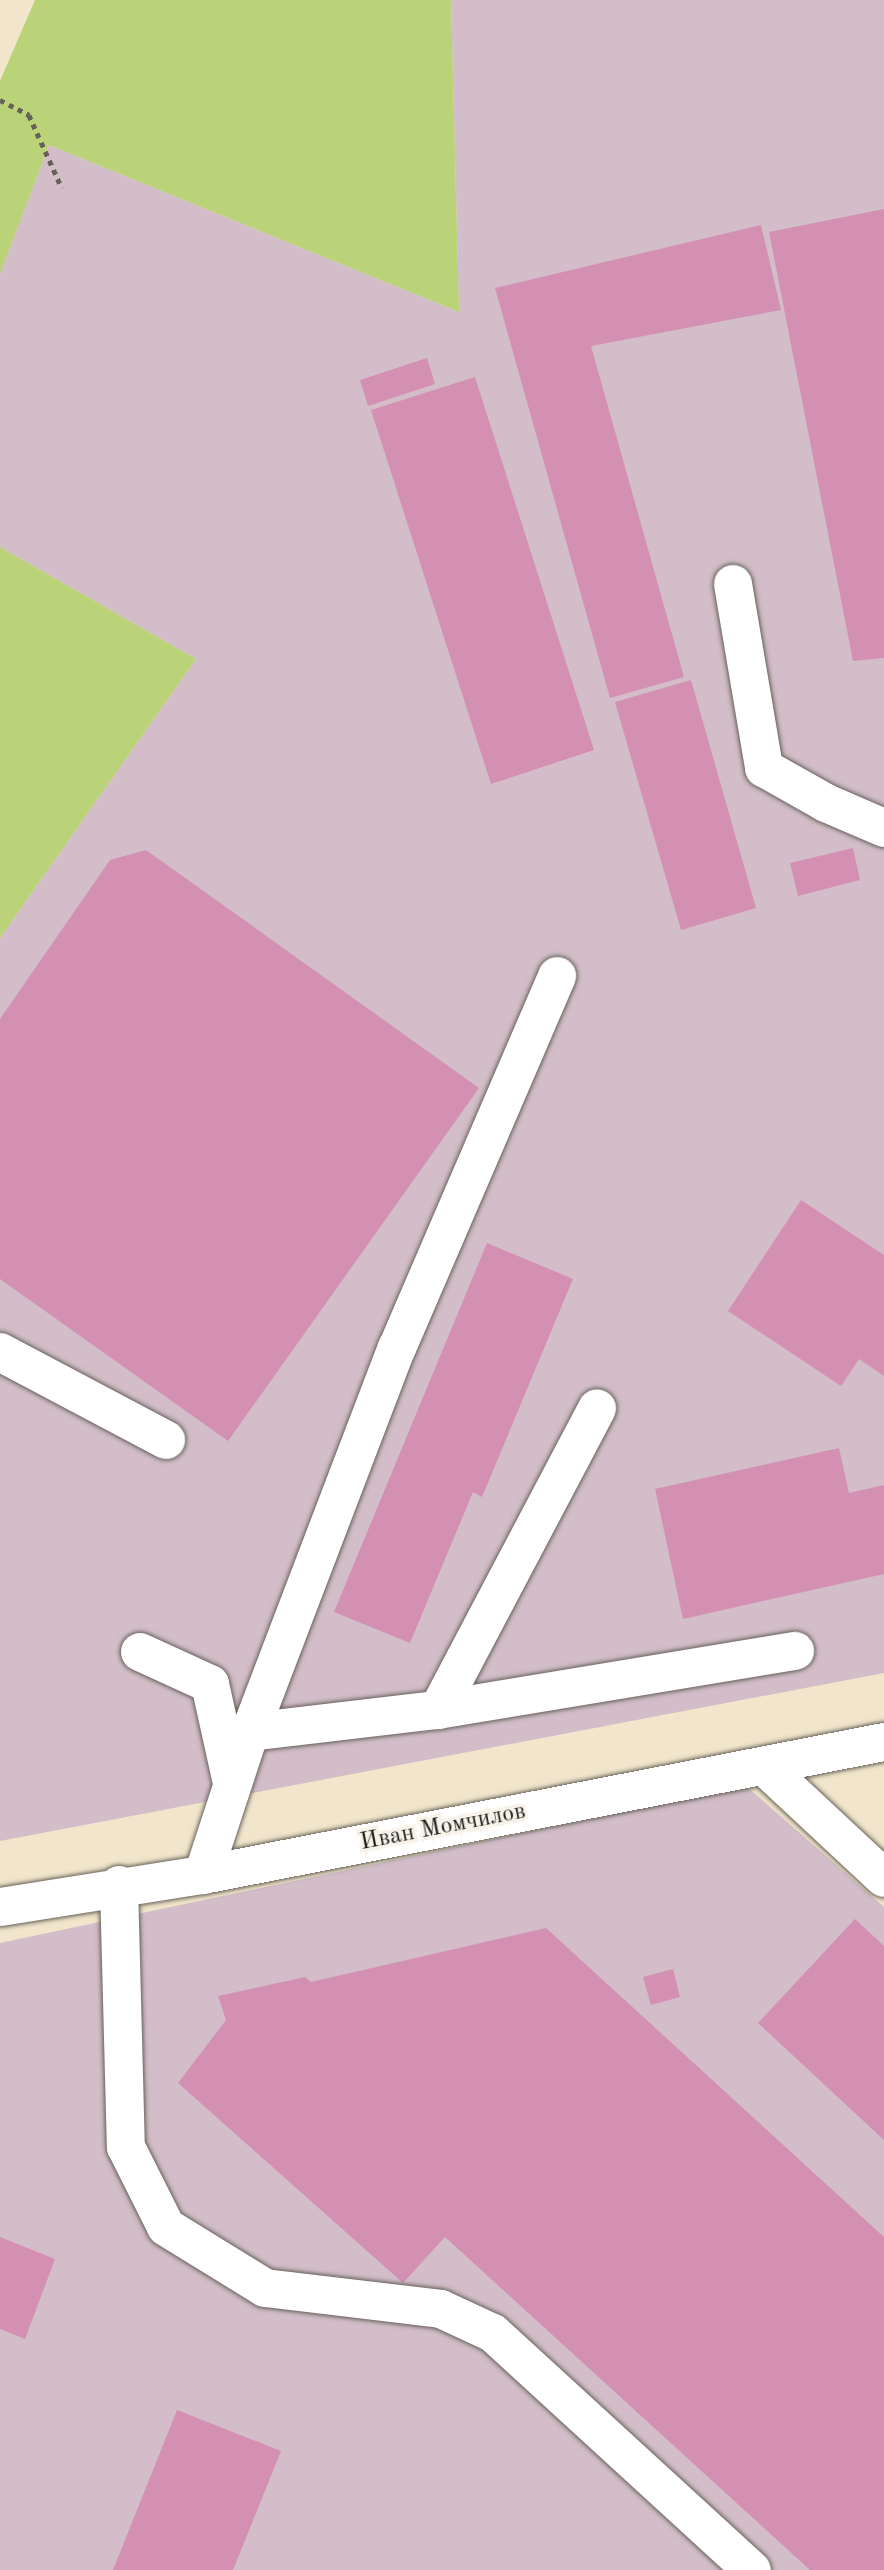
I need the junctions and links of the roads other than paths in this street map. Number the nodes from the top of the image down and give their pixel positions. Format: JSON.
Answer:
{"nodes":[{"id":1,"x":733,"y":584,"type":"dead end"},
{"id":2,"x":884,"y":828,"type":"edge"},
{"id":3,"x":557,"y":976,"type":"dead end"},
{"id":4,"x":0,"y":1352,"type":"edge"},
{"id":5,"x":597,"y":1408,"type":"dead end"},
{"id":6,"x":166,"y":1440,"type":"dead end"},
{"id":7,"x":795,"y":1651,"type":"dead end"},
{"id":8,"x":140,"y":1652,"type":"dead end"},
{"id":9,"x":438,"y":1710,"type":"junction"},
{"id":10,"x":250,"y":1732,"type":"junction"},
{"id":11,"x":884,"y":1742,"type":"edge"},
{"id":12,"x":764,"y":1766,"type":"junction"},
{"id":13,"x":233,"y":1785,"type":"junction"},
{"id":14,"x":203,"y":1875,"type":"junction"},
{"id":15,"x":884,"y":1878,"type":"edge"},
{"id":16,"x":118,"y":1885,"type":"junction"},
{"id":17,"x":0,"y":1907,"type":"edge"},
{"id":18,"x":752,"y":2570,"type":"edge"}],
"edges":[{"from":1,"to":2,"type":"street"},
{"from":3,"to":10,"type":"street"},
{"from":4,"to":6,"type":"street"},
{"from":5,"to":9,"type":"street"},
{"from":7,"to":9,"type":"street"},
{"from":8,"to":13,"type":"street"},
{"from":9,"to":10,"type":"street"},
{"from":10,"to":13,"type":"street"},
{"from":11,"to":12,"type":"street","name":"Иван Момчилов"},
{"from":12,"to":14,"type":"street","name":"Иван Момчилов"},
{"from":12,"to":15,"type":"street"},
{"from":13,"to":14,"type":"street"},
{"from":14,"to":16,"type":"street","name":"Иван Момчилов"},
{"from":16,"to":17,"type":"street","name":"Иван Момчилов"},
{"from":16,"to":18,"type":"street"}]}
